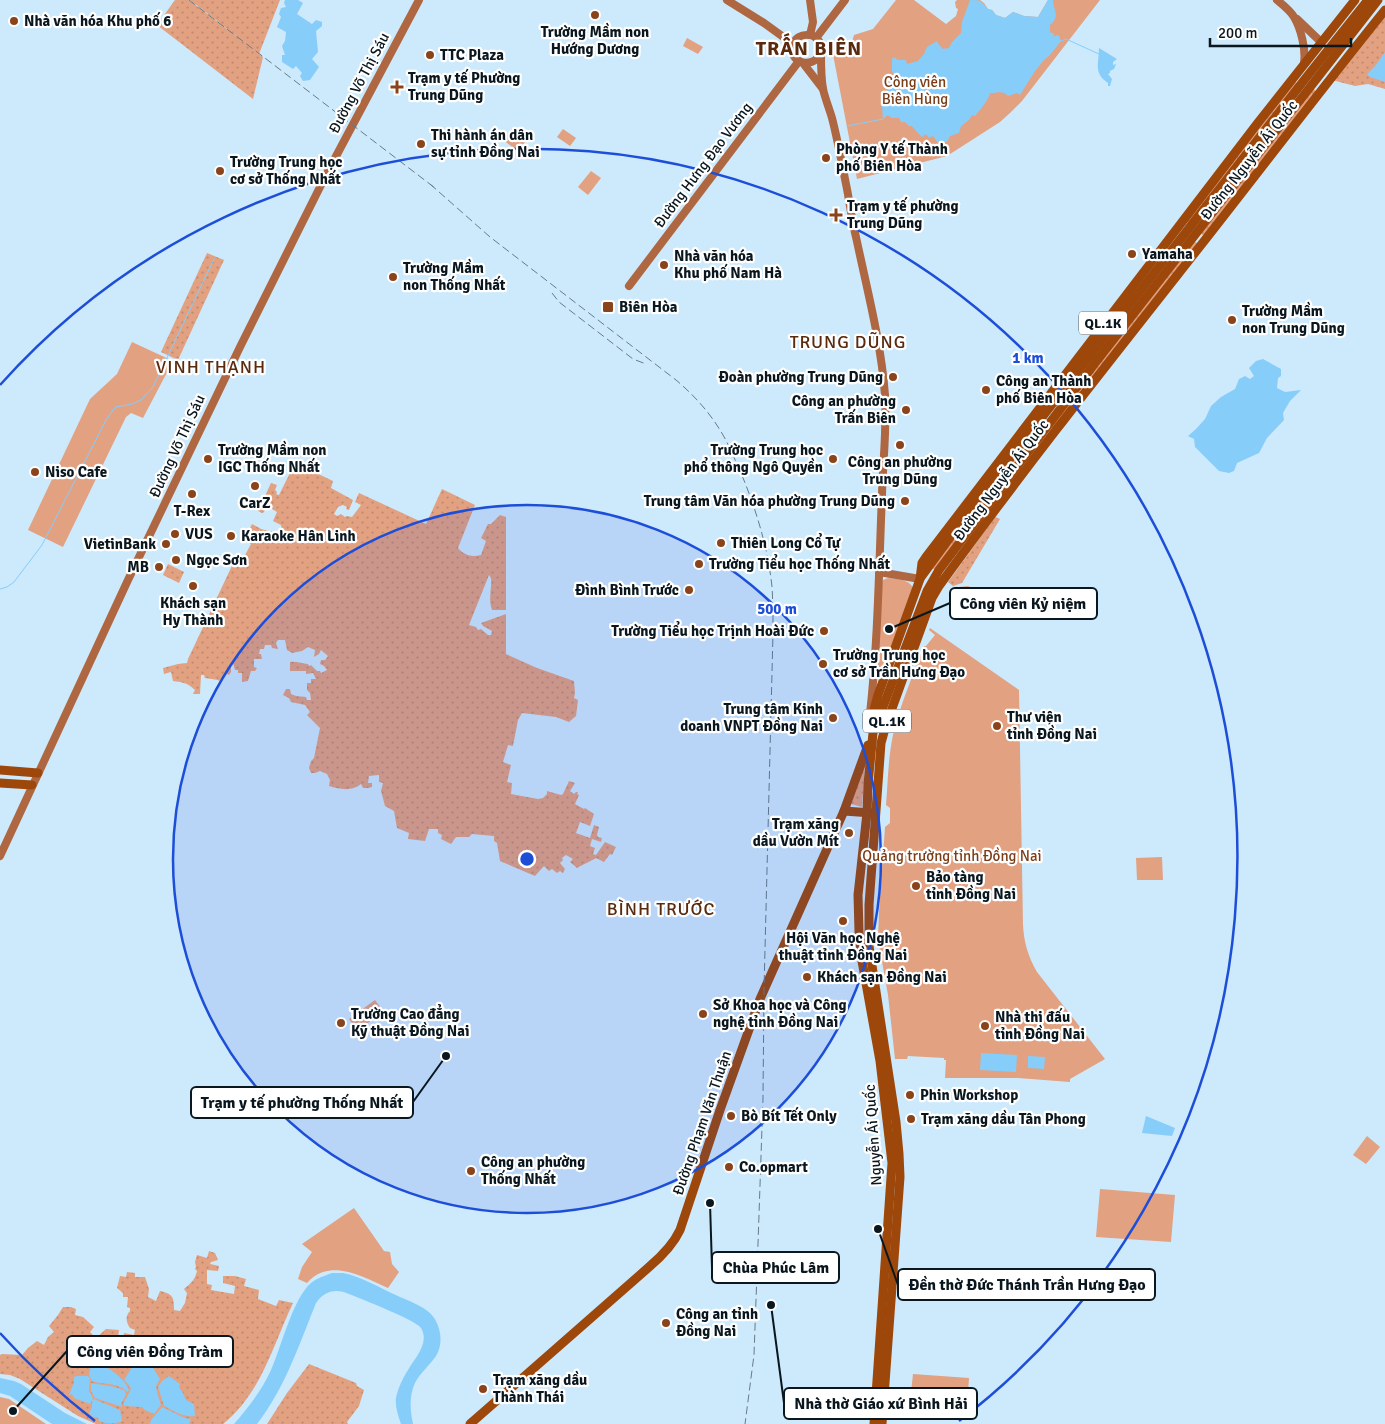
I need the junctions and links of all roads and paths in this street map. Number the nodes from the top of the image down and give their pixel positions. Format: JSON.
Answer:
{"nodes":[{"id":1,"x":419,"y":0,"type":"edge"},
{"id":2,"x":727,"y":0,"type":"edge"},
{"id":3,"x":810,"y":0,"type":"edge"},
{"id":4,"x":845,"y":0,"type":"edge"},
{"id":5,"x":1277,"y":0,"type":"edge"},
{"id":6,"x":1355,"y":0,"type":"edge"},
{"id":7,"x":1368,"y":0,"type":"edge"},
{"id":8,"x":1378,"y":0,"type":"edge"},
{"id":9,"x":1385,"y":10,"type":"edge"},
{"id":10,"x":1294,"y":16,"type":"junction"},
{"id":11,"x":1332,"y":29,"type":"junction"},
{"id":12,"x":813,"y":37,"type":"junction"},
{"id":13,"x":1343,"y":38,"type":"junction"},
{"id":14,"x":1321,"y":42,"type":"junction"},
{"id":15,"x":794,"y":44,"type":"junction"},
{"id":16,"x":1355,"y":47,"type":"junction"},
{"id":17,"x":821,"y":53,"type":"junction"},
{"id":18,"x":801,"y":62,"type":"junction"},
{"id":19,"x":1304,"y":63,"type":"junction"},
{"id":20,"x":1315,"y":72,"type":"junction"},
{"id":21,"x":1327,"y":82,"type":"junction"},
{"id":22,"x":823,"y":89,"type":"junction"},
{"id":23,"x":1187,"y":229,"type":"junction"},
{"id":24,"x":1203,"y":242,"type":"junction"},
{"id":25,"x":629,"y":286,"type":"dead end"},
{"id":26,"x":1042,"y":426,"type":"junction"},
{"id":27,"x":879,"y":572,"type":"junction"},
{"id":28,"x":920,"y":579,"type":"junction"},
{"id":29,"x":935,"y":584,"type":"junction"},
{"id":30,"x":875,"y":695,"type":"junction"},
{"id":31,"x":872,"y":731,"type":"junction"},
{"id":32,"x":0,"y":770,"type":"edge"},
{"id":33,"x":38,"y":773,"type":"junction"},
{"id":34,"x":0,"y":783,"type":"edge"},
{"id":35,"x":32,"y":785,"type":"junction"},
{"id":36,"x":844,"y":810,"type":"junction"},
{"id":37,"x":871,"y":813,"type":"junction"},
{"id":38,"x":0,"y":856,"type":"edge"},
{"id":39,"x":874,"y":997,"type":"joint"},
{"id":40,"x":896,"y":1169,"type":"junction"},
{"id":41,"x":470,"y":1424,"type":"edge"},
{"id":42,"x":874,"y":1424,"type":"edge"},
{"id":43,"x":882,"y":1424,"type":"edge"}],
"edges":[{"from":1,"to":33,"type":"main road","name":"Đường Võ Thị Sáu"},
{"from":2,"to":15,"type":"main road"},
{"from":3,"to":12,"type":"main road"},
{"from":4,"to":12,"type":"main road"},
{"from":5,"to":10,"type":"main road"},
{"from":6,"to":11,"type":"main road","name":"Đường Nguyễn Ái Quốc","number":"QL.1K"},
{"from":7,"to":13,"type":"main road","name":"Đường Nguyễn Ái Quốc","number":"QL.1K"},
{"from":8,"to":13,"type":"main road","name":"Đường Nguyễn Ái Quốc","number":"QL.1K"},
{"from":9,"to":16,"type":"main road","name":"Đường Nguyễn Ái Quốc","number":"QL.1K"},
{"from":10,"to":14,"type":"main road"},
{"from":10,"to":19,"type":"main road"},
{"from":11,"to":13,"type":"main road"},
{"from":11,"to":14,"type":"main road","name":"Đường Nguyễn Ái Quốc","number":"QL.1K"},
{"from":12,"to":15,"type":"main road"},
{"from":12,"to":17,"type":"main road"},
{"from":13,"to":16,"type":"main road"},
{"from":13,"to":20,"type":"main road","name":"Đường Nguyễn Ái Quốc","number":"QL.1K"},
{"from":14,"to":19,"type":"main road","name":"Đường Nguyễn Ái Quốc","number":"QL.1K"},
{"from":15,"to":18,"type":"main road"},
{"from":16,"to":21,"type":"main road","name":"Đường Nguyễn Ái Quốc","number":"QL.1K"},
{"from":17,"to":18,"type":"main road"},
{"from":17,"to":22,"type":"main road"},
{"from":18,"to":22,"type":"main road"},
{"from":18,"to":25,"type":"main road","name":"Đường Hưng Đạo Vương"},
{"from":19,"to":20,"type":"main road"},
{"from":19,"to":23,"type":"main road","name":"Đường Nguyễn Ái Quốc","number":"QL.1K"},
{"from":20,"to":21,"type":"main road"},
{"from":20,"to":23,"type":"main road","name":"Đường Nguyễn Ái Quốc","number":"QL.1K"},
{"from":21,"to":24,"type":"main road","name":"Đường Nguyễn Ái Quốc","number":"QL.1K"},
{"from":22,"to":27,"type":"main road"},
{"from":23,"to":24,"type":"main road"},
{"from":23,"to":26,"type":"main road","name":"Đường Nguyễn Ái Quốc","number":"QL.1K"},
{"from":23,"to":26,"type":"main road","name":"Đường Nguyễn Ái Quốc","number":"QL.1K"},
{"from":24,"to":26,"type":"main road","name":"Đường Nguyễn Ái Quốc","number":"QL.1K"},
{"from":26,"to":28,"type":"main road","name":"Đường Nguyễn Ái Quốc","number":"QL.1K"},
{"from":26,"to":29,"type":"main road","name":"Đường Nguyễn Ái Quốc","number":"QL.1K"},
{"from":27,"to":28,"type":"main road"},
{"from":27,"to":30,"type":"main road"},
{"from":28,"to":29,"type":"main road"},
{"from":28,"to":30,"type":"main road","name":"Đường Nguyễn Ái Quốc","number":"QL.1K"},
{"from":29,"to":31,"type":"main road","name":"Đường Nguyễn Ái Quốc","number":"QL.1K"},
{"from":29,"to":37,"type":"main road","name":"Đường Nguyễn Ái Quốc","number":"QL.1K"},
{"from":30,"to":31,"type":"main road","name":"Đường Nguyễn Ái Quốc","number":"QL.1K"},
{"from":31,"to":36,"type":"main road","name":"Đường Phạm Văn Thuận"},
{"from":31,"to":37,"type":"main road","name":"Đường Nguyễn Ái Quốc","number":"QL.1K"},
{"from":32,"to":33,"type":"main road"},
{"from":33,"to":35,"type":"main road","name":"Đường Võ Thị Sáu"},
{"from":34,"to":35,"type":"main road"},
{"from":35,"to":38,"type":"main road","name":"Đường Võ Thị Sáu"},
{"from":36,"to":37,"type":"main road"},
{"from":36,"to":41,"type":"main road","name":"Đường Phạm Văn Thuận"},
{"from":37,"to":39,"type":"main road","name":"Đường Nguyễn Ái Quốc","number":"QL.1K"},
{"from":39,"to":40,"type":"main road","name":"Nguyễn Ái Quốc","number":"QL.1K"},
{"from":40,"to":42,"type":"main road","name":"Nguyễn Ái Quốc","number":"QL.1K"},
{"from":40,"to":43,"type":"main road","name":"Nguyễn Ái Quốc","number":"QL.1K"}]}
